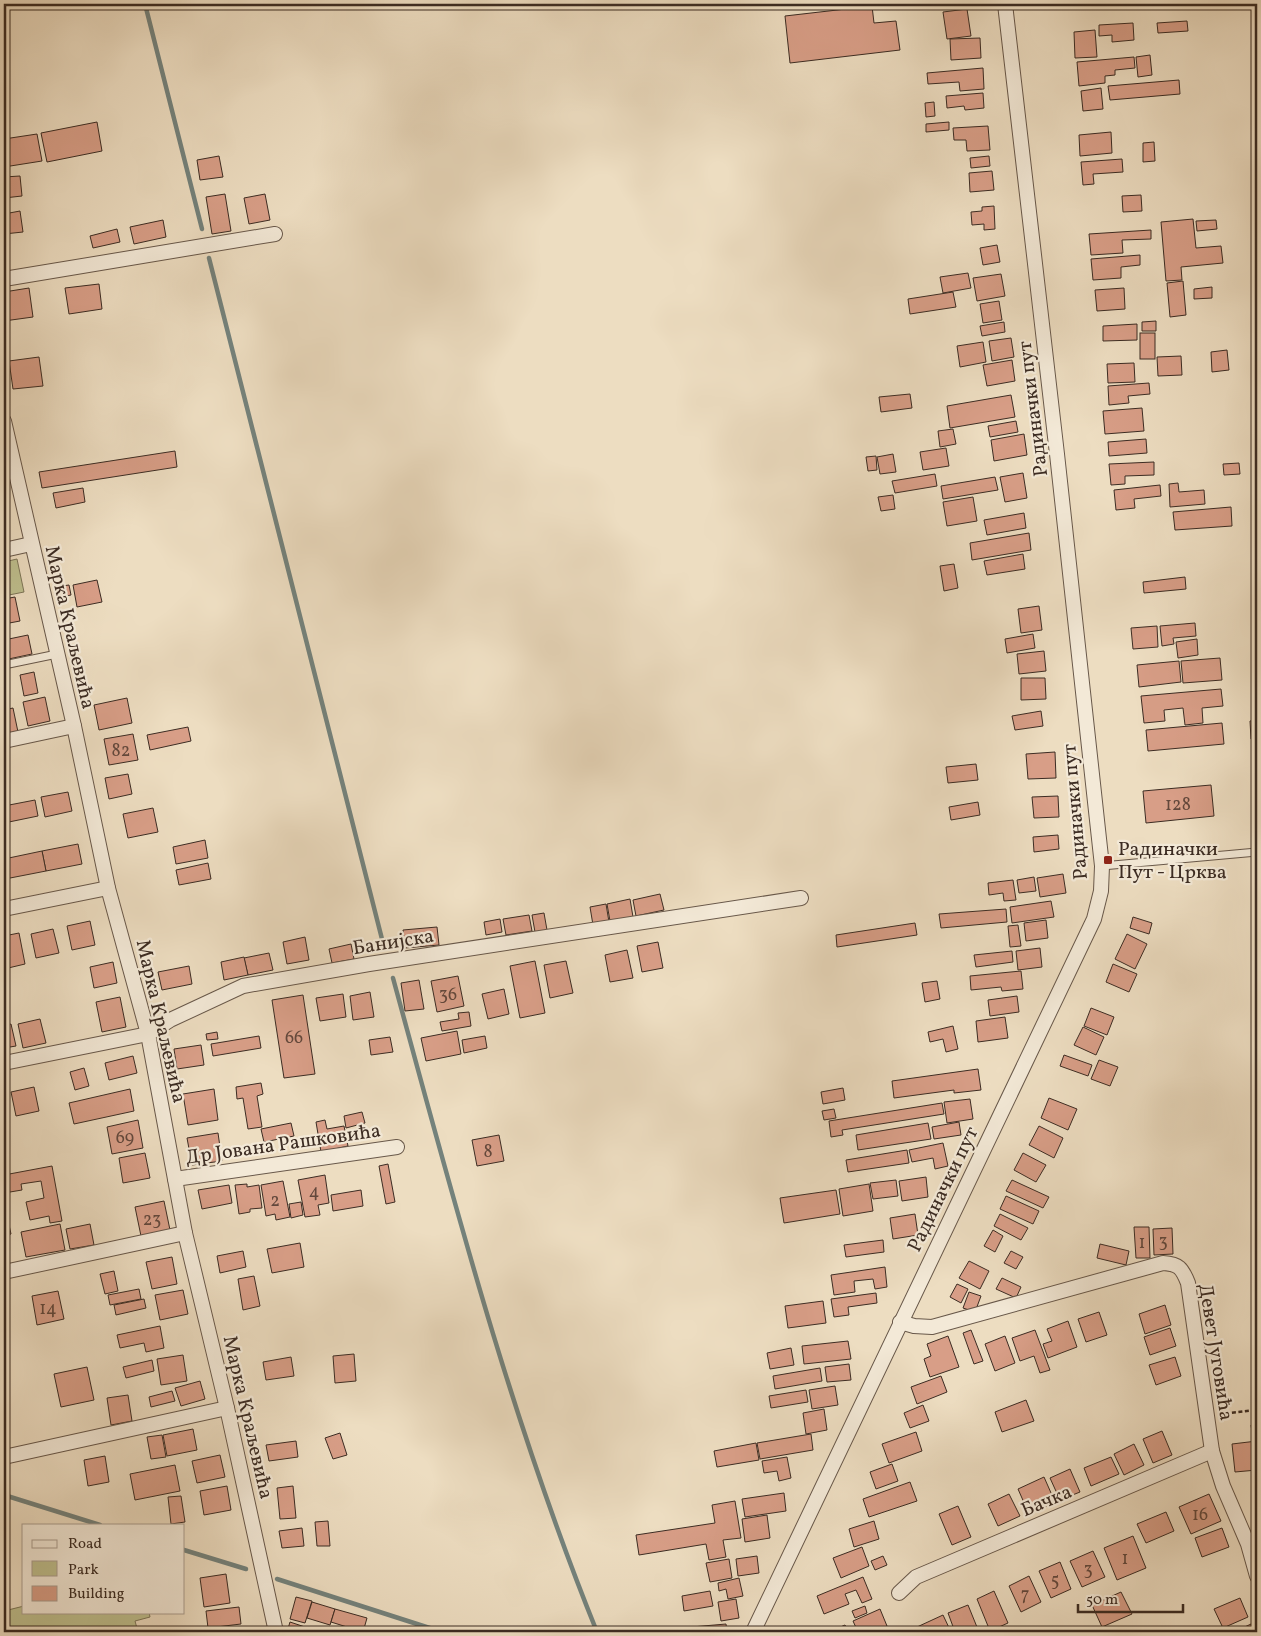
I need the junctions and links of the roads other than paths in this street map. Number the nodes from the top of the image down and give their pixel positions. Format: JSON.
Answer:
{"nodes":[{"id":1,"x":1005,"y":4,"type":"edge"},
{"id":2,"x":275,"y":234,"type":"dead end"},
{"id":3,"x":4,"y":279,"type":"edge"},
{"id":4,"x":4,"y":421,"type":"edge"},
{"id":5,"x":31,"y":544,"type":"junction"},
{"id":6,"x":4,"y":550,"type":"edge"},
{"id":7,"x":57,"y":654,"type":"junction"},
{"id":8,"x":4,"y":665,"type":"edge"},
{"id":9,"x":74,"y":726,"type":"junction"},
{"id":10,"x":4,"y":741,"type":"edge"},
{"id":11,"x":1257,"y":852,"type":"edge"},
{"id":12,"x":1102,"y":866,"type":"junction"},
{"id":13,"x":108,"y":888,"type":"junction"},
{"id":14,"x":801,"y":898,"type":"dead end"},
{"id":15,"x":4,"y":909,"type":"edge"},
{"id":16,"x":148,"y":1034,"type":"junction"},
{"id":17,"x":4,"y":1063,"type":"edge"},
{"id":18,"x":397,"y":1147,"type":"dead end"},
{"id":19,"x":175,"y":1179,"type":"junction"},
{"id":20,"x":185,"y":1233,"type":"junction"},
{"id":21,"x":4,"y":1272,"type":"edge"},
{"id":22,"x":900,"y":1322,"type":"junction"},
{"id":23,"x":228,"y":1408,"type":"junction"},
{"id":24,"x":1212,"y":1451,"type":"junction"},
{"id":25,"x":4,"y":1457,"type":"edge"},
{"id":26,"x":1257,"y":1576,"type":"edge"},
{"id":27,"x":899,"y":1593,"type":"dead end"},
{"id":28,"x":276,"y":1632,"type":"edge"},
{"id":29,"x":753,"y":1632,"type":"edge"}],
"edges":[{"from":1,"to":12,"type":"street","name":"Радиначки пут"},
{"from":2,"to":3,"type":"street"},
{"from":4,"to":5,"type":"street","name":"Марка Краљевића"},
{"from":5,"to":6,"type":"street"},
{"from":5,"to":7,"type":"street","name":"Марка Краљевића"},
{"from":7,"to":8,"type":"lane"},
{"from":7,"to":9,"type":"street","name":"Марка Краљевића"},
{"from":9,"to":10,"type":"street"},
{"from":9,"to":13,"type":"street","name":"Марка Краљевића"},
{"from":11,"to":12,"type":"lane"},
{"from":12,"to":22,"type":"street","name":"Радиначки пут"},
{"from":13,"to":15,"type":"street"},
{"from":13,"to":16,"type":"street","name":"Марка Краљевића"},
{"from":14,"to":16,"type":"street","name":"Банијска"},
{"from":16,"to":17,"type":"street","name":"Банијска"},
{"from":16,"to":19,"type":"street","name":"Марка Краљевића"},
{"from":18,"to":19,"type":"street","name":"Др Јована Рашковића"},
{"from":19,"to":20,"type":"street","name":"Марка Краљевића"},
{"from":20,"to":21,"type":"street"},
{"from":20,"to":23,"type":"street","name":"Марка Краљевића"},
{"from":22,"to":24,"type":"street","name":"Девет Југовића"},
{"from":22,"to":29,"type":"street","name":"Радиначки пут"},
{"from":23,"to":25,"type":"street"},
{"from":23,"to":28,"type":"street","name":"Марка Краљевића"},
{"from":24,"to":26,"type":"street","name":"Девет Југовића"},
{"from":24,"to":27,"type":"street","name":"Бачка"}]}
